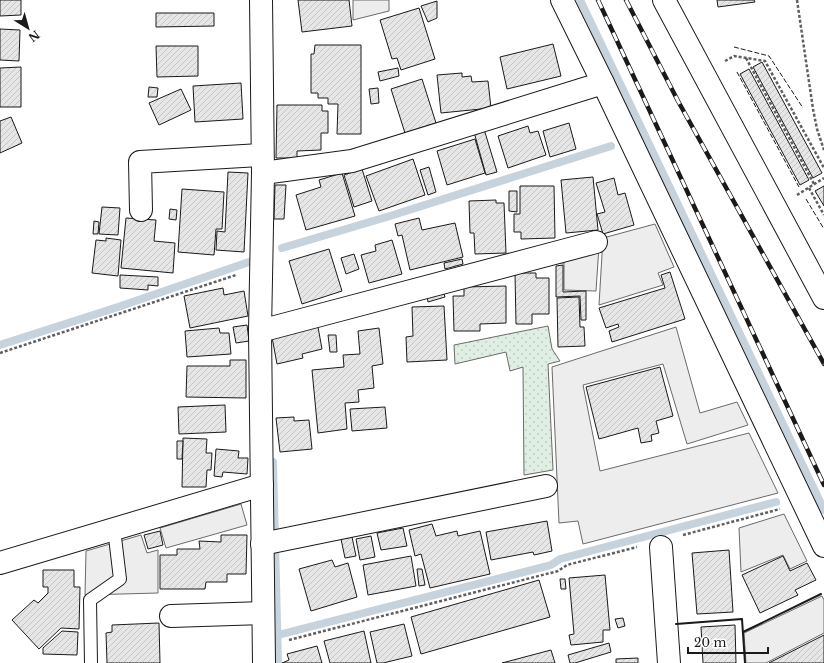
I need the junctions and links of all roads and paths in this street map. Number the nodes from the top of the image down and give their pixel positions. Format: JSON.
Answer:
{"nodes":[{"id":1,"x":261,"y":0,"type":"edge"},
{"id":2,"x":562,"y":0,"type":"edge"},
{"id":3,"x":664,"y":0,"type":"edge"},
{"id":4,"x":798,"y":0,"type":"edge"},
{"id":5,"x":746,"y":58,"type":"junction"},
{"id":6,"x":724,"y":62,"type":"dead end"},
{"id":7,"x":603,"y":83,"type":"junction"},
{"id":8,"x":824,"y":150,"type":"edge"},
{"id":9,"x":263,"y":164,"type":"junction"},
{"id":10,"x":824,"y":168,"type":"edge"},
{"id":11,"x":824,"y":178,"type":"edge"},
{"id":12,"x":814,"y":184,"type":"junction"},
{"id":13,"x":808,"y":188,"type":"junction"},
{"id":14,"x":796,"y":195,"type":"dead end"},
{"id":15,"x":141,"y":210,"type":"dead end"},
{"id":16,"x":824,"y":215,"type":"edge"},
{"id":17,"x":596,"y":242,"type":"dead end"},
{"id":18,"x":261,"y":267,"type":"junction"},
{"id":19,"x":824,"y":298,"type":"edge"},
{"id":20,"x":260,"y":331,"type":"junction"},
{"id":21,"x":0,"y":353,"type":"edge"},
{"id":22,"x":262,"y":485,"type":"junction"},
{"id":23,"x":546,"y":486,"type":"dead end"},
{"id":24,"x":803,"y":503,"type":"junction"},
{"id":25,"x":114,"y":529,"type":"junction"},
{"id":26,"x":271,"y":542,"type":"junction"},
{"id":27,"x":661,"y":544,"type":"junction"},
{"id":28,"x":824,"y":546,"type":"edge"},
{"id":29,"x":0,"y":563,"type":"edge"},
{"id":30,"x":263,"y":613,"type":"junction"},
{"id":31,"x":171,"y":616,"type":"dead end"},
{"id":32,"x":284,"y":641,"type":"dead end"},
{"id":33,"x":91,"y":663,"type":"edge"},
{"id":34,"x":264,"y":663,"type":"edge"},
{"id":35,"x":669,"y":663,"type":"edge"}],
"edges":[{"from":1,"to":9,"type":"street"},
{"from":2,"to":7,"type":"street"},
{"from":3,"to":19,"type":"street"},
{"from":4,"to":8,"type":"path"},
{"from":5,"to":6,"type":"path"},
{"from":5,"to":10,"type":"path"},
{"from":5,"to":12,"type":"path"},
{"from":7,"to":9,"type":"street"},
{"from":7,"to":24,"type":"street"},
{"from":9,"to":15,"type":"street"},
{"from":9,"to":18,"type":"street"},
{"from":11,"to":12,"type":"path"},
{"from":12,"to":13,"type":"path"},
{"from":13,"to":14,"type":"path"},
{"from":13,"to":16,"type":"path"},
{"from":17,"to":20,"type":"street"},
{"from":18,"to":20,"type":"street"},
{"from":18,"to":21,"type":"path"},
{"from":20,"to":22,"type":"street"},
{"from":22,"to":25,"type":"street"},
{"from":22,"to":26,"type":"street"},
{"from":23,"to":26,"type":"street"},
{"from":24,"to":27,"type":"path"},
{"from":24,"to":28,"type":"street"},
{"from":25,"to":29,"type":"street"},
{"from":25,"to":33,"type":"lane"},
{"from":26,"to":30,"type":"street"},
{"from":27,"to":32,"type":"path"},
{"from":27,"to":35,"type":"street"},
{"from":30,"to":31,"type":"street"},
{"from":30,"to":34,"type":"street"}]}
